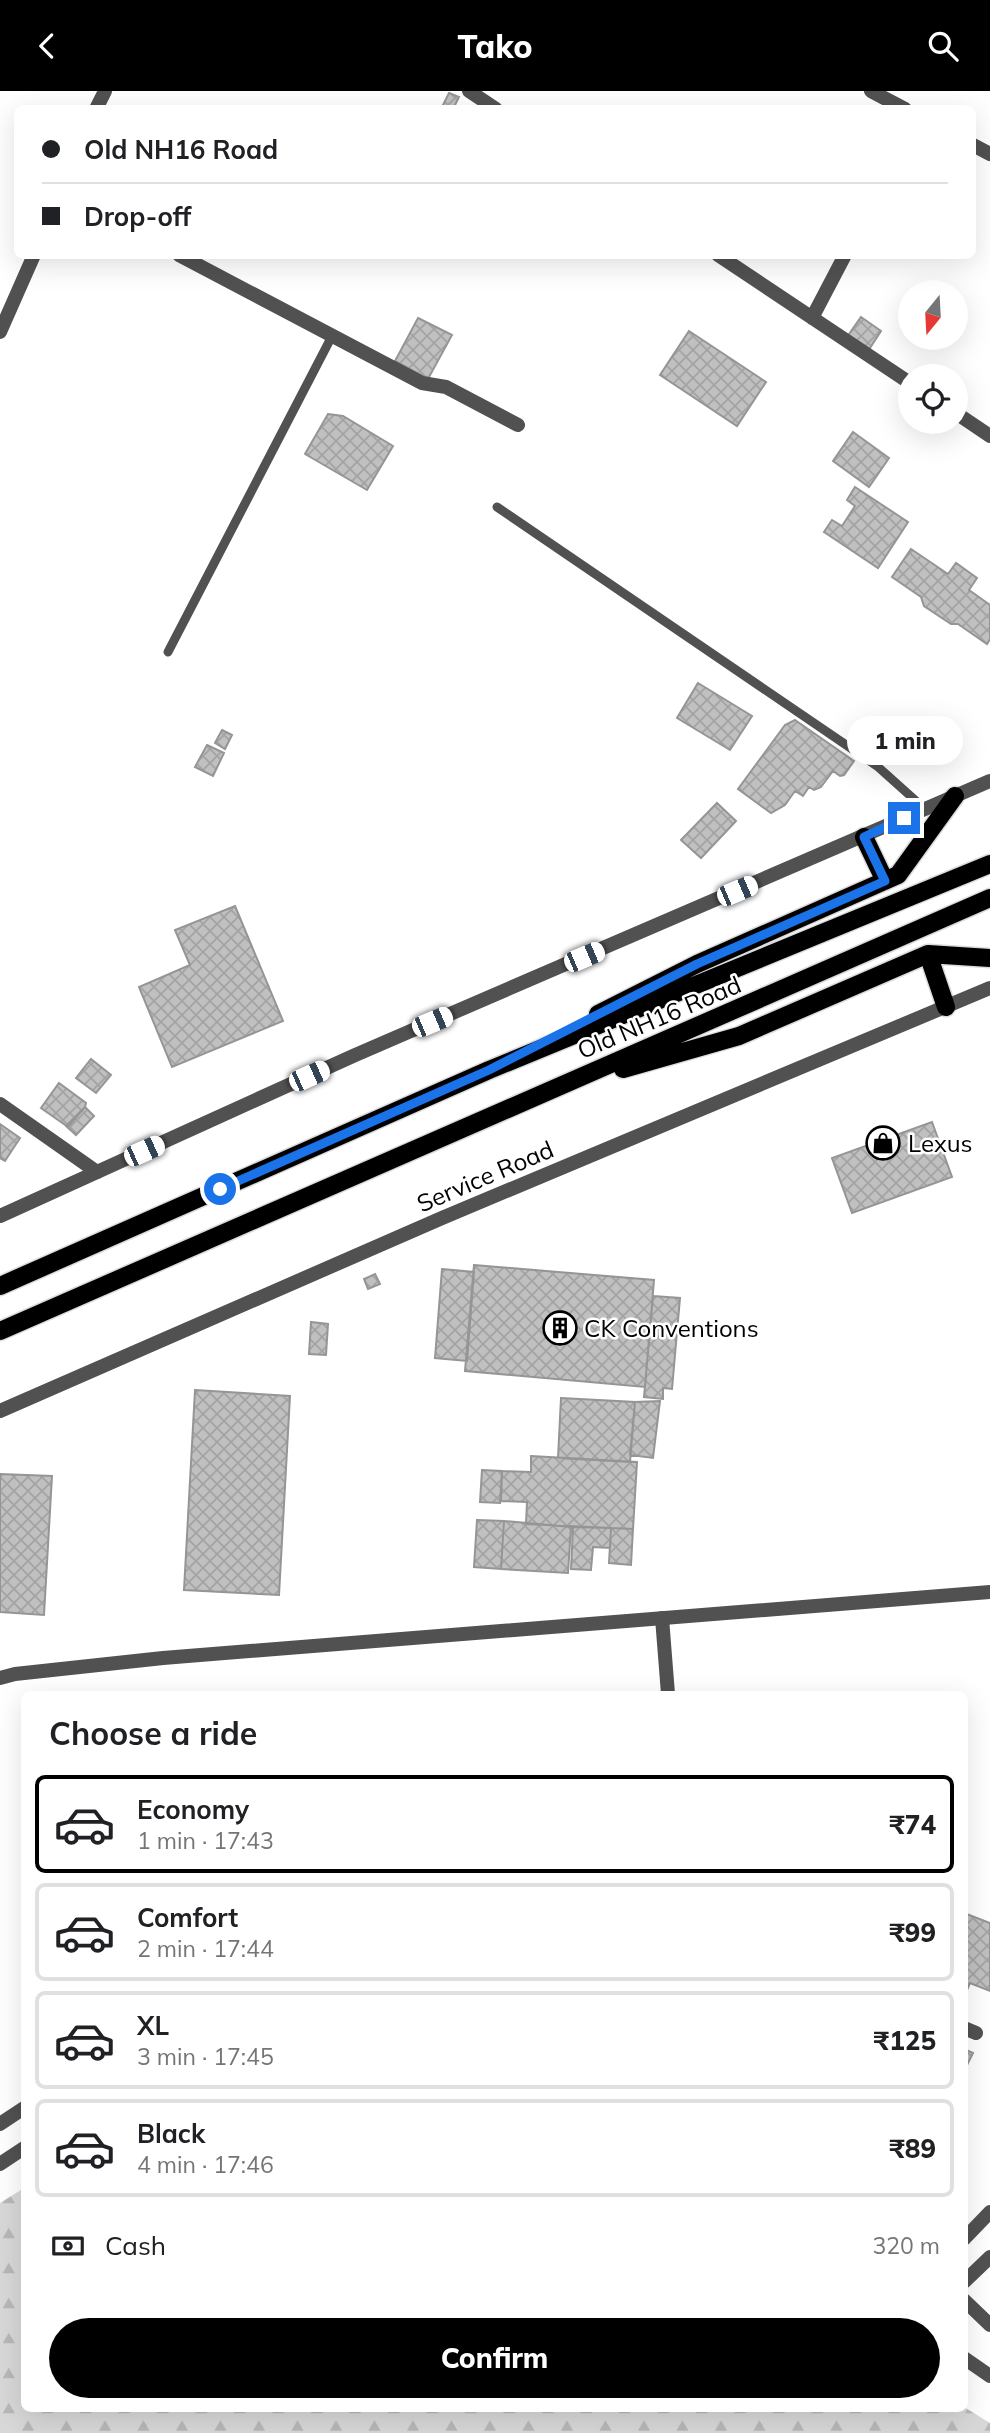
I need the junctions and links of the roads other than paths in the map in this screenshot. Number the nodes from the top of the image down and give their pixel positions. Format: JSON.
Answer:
{"nodes":[{"id":1,"x":469,"y":91,"type":"edge"},
{"id":2,"x":872,"y":91,"type":"edge"},
{"id":3,"x":490,"y":105,"type":"edge"},
{"id":4,"x":898,"y":105,"type":"edge"},
{"id":5,"x":32,"y":259,"type":"edge"},
{"id":6,"x":187,"y":259,"type":"edge"},
{"id":7,"x":724,"y":259,"type":"edge"},
{"id":8,"x":843,"y":259,"type":"edge"},
{"id":9,"x":812,"y":318,"type":"junction"},
{"id":10,"x":0,"y":332,"type":"edge"},
{"id":11,"x":332,"y":336,"type":"junction"},
{"id":12,"x":898,"y":375,"type":"edge"},
{"id":13,"x":968,"y":421,"type":"edge"},
{"id":14,"x":518,"y":425,"type":"dead end"},
{"id":15,"x":990,"y":436,"type":"edge"},
{"id":16,"x":497,"y":507,"type":"dead end"},
{"id":17,"x":168,"y":652,"type":"dead end"},
{"id":18,"x":990,"y":781,"type":"edge"},
{"id":19,"x":955,"y":796,"type":"junction"},
{"id":20,"x":925,"y":809,"type":"junction"},
{"id":21,"x":864,"y":837,"type":"junction"},
{"id":22,"x":990,"y":864,"type":"edge"},
{"id":23,"x":885,"y":881,"type":"junction"},
{"id":24,"x":990,"y":898,"type":"edge"},
{"id":25,"x":928,"y":954,"type":"junction"},
{"id":26,"x":990,"y":958,"type":"edge"},
{"id":27,"x":990,"y":988,"type":"edge"},
{"id":28,"x":946,"y":1007,"type":"junction"},
{"id":29,"x":489,"y":1070,"type":"junction"},
{"id":30,"x":550,"y":1090,"type":"junction"},
{"id":31,"x":0,"y":1104,"type":"edge"},
{"id":32,"x":97,"y":1172,"type":"junction"},
{"id":33,"x":0,"y":1216,"type":"edge"},
{"id":34,"x":0,"y":1286,"type":"edge"},
{"id":35,"x":0,"y":1331,"type":"edge"},
{"id":36,"x":0,"y":1411,"type":"edge"},
{"id":37,"x":990,"y":1592,"type":"edge"},
{"id":38,"x":662,"y":1618,"type":"junction"},
{"id":39,"x":0,"y":1678,"type":"edge"},
{"id":40,"x":668,"y":1691,"type":"edge"},
{"id":41,"x":21,"y":2110,"type":"edge"},
{"id":42,"x":0,"y":2124,"type":"edge"},
{"id":43,"x":21,"y":2149,"type":"edge"},
{"id":44,"x":0,"y":2164,"type":"edge"},
{"id":45,"x":990,"y":2211,"type":"edge"},
{"id":46,"x":968,"y":2234,"type":"edge"},
{"id":47,"x":990,"y":2257,"type":"edge"},
{"id":48,"x":968,"y":2278,"type":"edge"},
{"id":49,"x":968,"y":2304,"type":"edge"},
{"id":50,"x":990,"y":2325,"type":"edge"},
{"id":51,"x":968,"y":2361,"type":"edge"},
{"id":52,"x":990,"y":2376,"type":"edge"}],
"edges":[{"from":1,"to":3,"type":"street"},
{"from":2,"to":4,"type":"street"},
{"from":5,"to":10,"type":"street"},
{"from":6,"to":11,"type":"street"},
{"from":7,"to":9,"type":"street"},
{"from":8,"to":9,"type":"street"},
{"from":9,"to":12,"type":"street"},
{"from":11,"to":14,"type":"street"},
{"from":11,"to":17,"type":"lane"},
{"from":13,"to":15,"type":"street"},
{"from":16,"to":20,"type":"lane"},
{"from":18,"to":19,"type":"street"},
{"from":19,"to":20,"type":"street"},
{"from":19,"to":23,"type":"main road"},
{"from":20,"to":21,"type":"street"},
{"from":21,"to":23,"type":"main road"},
{"from":21,"to":32,"type":"street"},
{"from":22,"to":29,"type":"main road","name":"Old NH16 Road"},
{"from":23,"to":29,"type":"main road"},
{"from":24,"to":30,"type":"main road","name":"Old NH16 Road"},
{"from":25,"to":26,"type":"main road"},
{"from":25,"to":28,"type":"main road"},
{"from":25,"to":30,"type":"main road"},
{"from":27,"to":28,"type":"street","name":"Service Road"},
{"from":28,"to":36,"type":"street","name":"Service Road"},
{"from":29,"to":34,"type":"main road","name":"Old NH16 Road"},
{"from":30,"to":35,"type":"main road","name":"Old NH16 Road"},
{"from":31,"to":32,"type":"street"},
{"from":32,"to":33,"type":"street"},
{"from":37,"to":38,"type":"street"},
{"from":38,"to":39,"type":"street"},
{"from":38,"to":40,"type":"street"},
{"from":41,"to":42,"type":"street"},
{"from":43,"to":44,"type":"street"},
{"from":45,"to":46,"type":"street"},
{"from":47,"to":48,"type":"street"},
{"from":49,"to":50,"type":"street"},
{"from":51,"to":52,"type":"street"}]}
